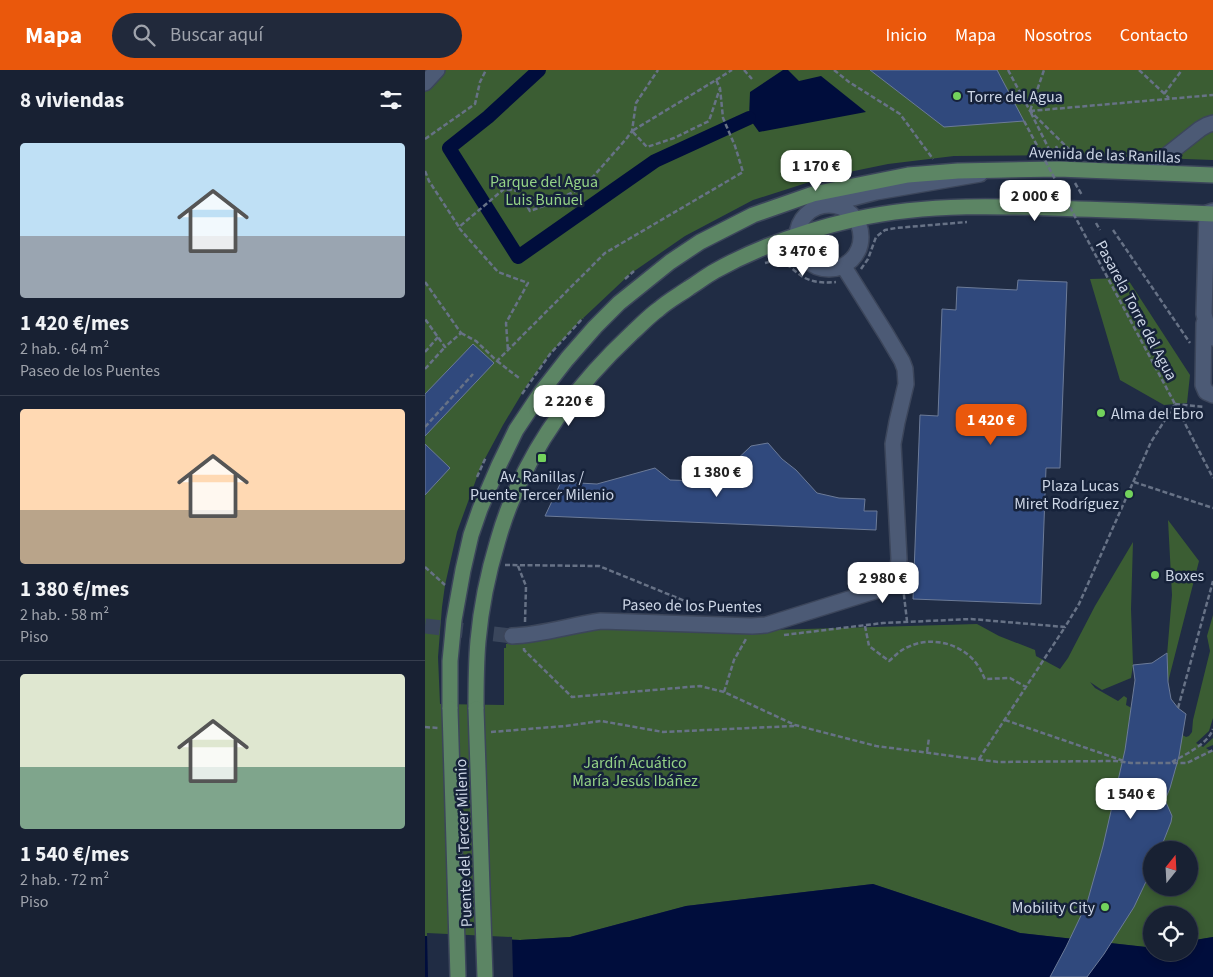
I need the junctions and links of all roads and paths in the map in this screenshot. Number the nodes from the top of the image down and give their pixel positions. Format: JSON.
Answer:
{"nodes":[{"id":1,"x":437,"y":70,"type":"edge"},
{"id":2,"x":486,"y":70,"type":"edge"},
{"id":3,"x":657,"y":70,"type":"edge"},
{"id":4,"x":732,"y":70,"type":"edge"},
{"id":5,"x":744,"y":70,"type":"edge"},
{"id":6,"x":834,"y":70,"type":"edge"},
{"id":7,"x":1008,"y":70,"type":"edge"},
{"id":8,"x":1044,"y":70,"type":"edge"},
{"id":9,"x":1139,"y":70,"type":"edge"},
{"id":10,"x":1182,"y":70,"type":"edge"},
{"id":11,"x":752,"y":79,"type":"dead end"},
{"id":12,"x":716,"y":80,"type":"junction"},
{"id":13,"x":425,"y":83,"type":"edge"},
{"id":14,"x":720,"y":88,"type":"junction"},
{"id":15,"x":1164,"y":94,"type":"junction"},
{"id":16,"x":1213,"y":95,"type":"edge"},
{"id":17,"x":1169,"y":98,"type":"junction"},
{"id":18,"x":1030,"y":111,"type":"junction"},
{"id":19,"x":1024,"y":121,"type":"dead end"},
{"id":20,"x":1213,"y":123,"type":"edge"},
{"id":21,"x":632,"y":131,"type":"junction"},
{"id":22,"x":425,"y":138,"type":"edge"},
{"id":23,"x":1056,"y":146,"type":"dead end"},
{"id":24,"x":1040,"y":152,"type":"junction"},
{"id":25,"x":933,"y":159,"type":"dead end"},
{"id":26,"x":1072,"y":162,"type":"junction"},
{"id":27,"x":996,"y":170,"type":"junction"},
{"id":28,"x":425,"y":171,"type":"edge"},
{"id":29,"x":1153,"y":172,"type":"junction"},
{"id":30,"x":1209,"y":176,"type":"edge"},
{"id":31,"x":813,"y":194,"type":"junction"},
{"id":32,"x":841,"y":209,"type":"junction"},
{"id":33,"x":1089,"y":209,"type":"junction"},
{"id":34,"x":1211,"y":212,"type":"edge"},
{"id":35,"x":976,"y":222,"type":"dead end"},
{"id":36,"x":1078,"y":223,"type":"dead end"},
{"id":37,"x":1097,"y":224,"type":"junction"},
{"id":38,"x":459,"y":227,"type":"junction"},
{"id":39,"x":1100,"y":230,"type":"dead end"},
{"id":40,"x":1113,"y":230,"type":"dead end"},
{"id":41,"x":796,"y":236,"type":"junction"},
{"id":42,"x":765,"y":263,"type":"dead end"},
{"id":43,"x":847,"y":272,"type":"junction"},
{"id":44,"x":425,"y":282,"type":"edge"},
{"id":45,"x":1205,"y":314,"type":"junction"},
{"id":46,"x":425,"y":319,"type":"edge"},
{"id":47,"x":461,"y":333,"type":"junction"},
{"id":48,"x":438,"y":337,"type":"junction"},
{"id":49,"x":1213,"y":338,"type":"edge"},
{"id":50,"x":445,"y":347,"type":"junction"},
{"id":51,"x":508,"y":351,"type":"junction"},
{"id":52,"x":425,"y":352,"type":"edge"},
{"id":53,"x":497,"y":361,"type":"junction"},
{"id":54,"x":1203,"y":362,"type":"junction"},
{"id":55,"x":425,"y":369,"type":"edge"},
{"id":56,"x":473,"y":374,"type":"dead end"},
{"id":57,"x":519,"y":378,"type":"dead end"},
{"id":58,"x":1208,"y":401,"type":"edge"},
{"id":59,"x":1175,"y":404,"type":"junction"},
{"id":60,"x":425,"y":428,"type":"edge"},
{"id":61,"x":1213,"y":478,"type":"edge"},
{"id":62,"x":1133,"y":482,"type":"junction"},
{"id":63,"x":1213,"y":508,"type":"edge"},
{"id":64,"x":505,"y":565,"type":"dead end"},
{"id":65,"x":425,"y":566,"type":"edge"},
{"id":66,"x":518,"y":566,"type":"junction"},
{"id":67,"x":1213,"y":580,"type":"edge"},
{"id":68,"x":445,"y":585,"type":"dead end"},
{"id":69,"x":714,"y":613,"type":"dead end"},
{"id":70,"x":865,"y":626,"type":"junction"},
{"id":71,"x":1065,"y":627,"type":"junction"},
{"id":72,"x":783,"y":635,"type":"dead end"},
{"id":73,"x":518,"y":636,"type":"junction"},
{"id":74,"x":745,"y":639,"type":"dead end"},
{"id":75,"x":1026,"y":687,"type":"junction"},
{"id":76,"x":724,"y":692,"type":"junction"},
{"id":77,"x":1178,"y":708,"type":"dead end"},
{"id":78,"x":449,"y":709,"type":"joint"},
{"id":79,"x":476,"y":709,"type":"joint"},
{"id":80,"x":1005,"y":720,"type":"junction"},
{"id":81,"x":795,"y":725,"type":"junction"},
{"id":82,"x":425,"y":727,"type":"edge"},
{"id":83,"x":445,"y":728,"type":"dead end"},
{"id":84,"x":1213,"y":729,"type":"edge"},
{"id":85,"x":483,"y":732,"type":"dead end"},
{"id":86,"x":929,"y":738,"type":"dead end"},
{"id":87,"x":1213,"y":750,"type":"edge"},
{"id":88,"x":927,"y":752,"type":"junction"},
{"id":89,"x":979,"y":760,"type":"junction"},
{"id":90,"x":1172,"y":762,"type":"junction"},
{"id":91,"x":1131,"y":763,"type":"junction"},
{"id":92,"x":458,"y":977,"type":"edge"},
{"id":93,"x":485,"y":977,"type":"edge"}],
"edges":[{"from":1,"to":13,"type":"street"},
{"from":2,"to":22,"type":"path"},
{"from":3,"to":21,"type":"path"},
{"from":4,"to":12,"type":"path"},
{"from":5,"to":11,"type":"path"},
{"from":6,"to":25,"type":"path"},
{"from":7,"to":18,"type":"path"},
{"from":8,"to":18,"type":"path"},
{"from":9,"to":15,"type":"path"},
{"from":10,"to":15,"type":"path"},
{"from":12,"to":14,"type":"path"},
{"from":12,"to":21,"type":"path"},
{"from":14,"to":21,"type":"path"},
{"from":14,"to":51,"type":"path"},
{"from":15,"to":17,"type":"path"},
{"from":16,"to":17,"type":"path"},
{"from":17,"to":18,"type":"path"},
{"from":18,"to":24,"type":"path"},
{"from":18,"to":26,"type":"path"},
{"from":19,"to":24,"type":"path","name":"Pasarela Torre del Agua","bridge":true},
{"from":20,"to":29,"type":"street"},
{"from":21,"to":38,"type":"path"},
{"from":23,"to":26,"type":"path"},
{"from":24,"to":59,"type":"path","name":"Pasarela Torre del Agua","bridge":true},
{"from":26,"to":27,"type":"main road","name":"Avenida de las Ranillas"},
{"from":26,"to":29,"type":"main road","name":"Avenida de las Ranillas"},
{"from":26,"to":33,"type":"path"},
{"from":27,"to":31,"type":"main road","name":"Avenida de las Ranillas"},
{"from":27,"to":32,"type":"street","name":"Avenida de las Ranillas"},
{"from":28,"to":38,"type":"path"},
{"from":29,"to":30,"type":"main road","name":"Avenida de las Ranillas"},
{"from":31,"to":32,"type":"street","name":"Avenida de las Ranillas"},
{"from":31,"to":78,"type":"main road","name":"Avenida de las Ranillas"},
{"from":32,"to":33,"type":"main road","name":"Avenida de las Ranillas"},
{"from":32,"to":41,"type":"main road","name":"Avenida de las Ranillas"},
{"from":32,"to":41,"type":"street","name":"Avenida de las Ranillas"},
{"from":32,"to":43,"type":"street"},
{"from":33,"to":34,"type":"main road","name":"Avenida de las Ranillas"},
{"from":33,"to":37,"type":"path"},
{"from":34,"to":45,"type":"street"},
{"from":35,"to":43,"type":"path"},
{"from":36,"to":37,"type":"path"},
{"from":37,"to":39,"type":"path"},
{"from":38,"to":51,"type":"path"},
{"from":40,"to":54,"type":"path"},
{"from":41,"to":43,"type":"street"},
{"from":41,"to":79,"type":"main road","name":"Avenida de las Ranillas"},
{"from":42,"to":43,"type":"path"},
{"from":43,"to":73,"type":"street","name":"Paseo de los Puentes"},
{"from":44,"to":47,"type":"path"},
{"from":45,"to":49,"type":"street"},
{"from":45,"to":54,"type":"street"},
{"from":46,"to":48,"type":"path"},
{"from":47,"to":50,"type":"path"},
{"from":47,"to":53,"type":"path"},
{"from":48,"to":50,"type":"path"},
{"from":48,"to":52,"type":"path"},
{"from":50,"to":55,"type":"path"},
{"from":51,"to":53,"type":"path"},
{"from":53,"to":57,"type":"path"},
{"from":54,"to":58,"type":"street"},
{"from":56,"to":60,"type":"path"},
{"from":58,"to":59,"type":"path"},
{"from":59,"to":61,"type":"path","name":"Pasarela Torre del Agua"},
{"from":59,"to":62,"type":"path"},
{"from":62,"to":63,"type":"path"},
{"from":62,"to":71,"type":"path"},
{"from":64,"to":66,"type":"path"},
{"from":65,"to":68,"type":"path"},
{"from":66,"to":69,"type":"path"},
{"from":66,"to":73,"type":"path"},
{"from":67,"to":77,"type":"path"},
{"from":70,"to":71,"type":"path"},
{"from":70,"to":72,"type":"path"},
{"from":70,"to":75,"type":"path"},
{"from":71,"to":75,"type":"path"},
{"from":73,"to":76,"type":"path"},
{"from":74,"to":76,"type":"path"},
{"from":75,"to":80,"type":"path"},
{"from":76,"to":81,"type":"path"},
{"from":78,"to":92,"type":"main road","name":"Puente del Tercer Milenio","bridge":true},
{"from":79,"to":93,"type":"main road","name":"Puente del Tercer Milenio","bridge":true},
{"from":80,"to":89,"type":"path"},
{"from":80,"to":91,"type":"path"},
{"from":81,"to":85,"type":"path"},
{"from":81,"to":88,"type":"path"},
{"from":82,"to":83,"type":"path"},
{"from":84,"to":90,"type":"path"},
{"from":86,"to":88,"type":"path"},
{"from":87,"to":90,"type":"path"},
{"from":88,"to":89,"type":"path"},
{"from":89,"to":91,"type":"path"},
{"from":90,"to":91,"type":"path"}]}
